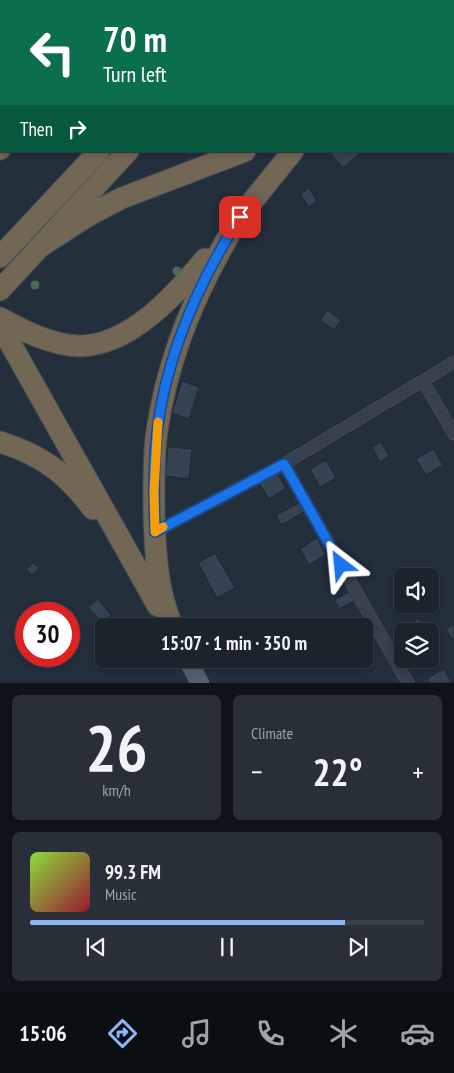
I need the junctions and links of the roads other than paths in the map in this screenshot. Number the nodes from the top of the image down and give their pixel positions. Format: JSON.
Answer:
{"nodes":[{"id":1,"x":98,"y":152,"type":"edge"},
{"id":2,"x":127,"y":152,"type":"edge"},
{"id":3,"x":242,"y":152,"type":"edge"},
{"id":4,"x":292,"y":152,"type":"edge"},
{"id":5,"x":240,"y":217,"type":"junction"},
{"id":6,"x":38,"y":248,"type":"junction"},
{"id":7,"x":0,"y":257,"type":"edge"},
{"id":8,"x":0,"y":290,"type":"edge"},
{"id":9,"x":0,"y":318,"type":"edge"},
{"id":10,"x":0,"y":326,"type":"edge"},
{"id":11,"x":454,"y":362,"type":"edge"},
{"id":12,"x":423,"y":381,"type":"junction"},
{"id":13,"x":454,"y":434,"type":"edge"},
{"id":14,"x":0,"y":442,"type":"edge"},
{"id":15,"x":284,"y":464,"type":"junction"},
{"id":16,"x":155,"y":532,"type":"junction"},
{"id":17,"x":134,"y":562,"type":"junction"},
{"id":18,"x":166,"y":618,"type":"edge"},
{"id":19,"x":169,"y":618,"type":"edge"},
{"id":20,"x":192,"y":668,"type":"edge"},
{"id":21,"x":200,"y":683,"type":"edge"},
{"id":22,"x":408,"y":683,"type":"edge"}],
"edges":[{"from":1,"to":7,"type":"highway"},
{"from":2,"to":6,"type":"highway"},
{"from":3,"to":6,"type":"highway"},
{"from":4,"to":5,"type":"highway"},
{"from":5,"to":9,"type":"highway"},
{"from":5,"to":16,"type":"highway"},
{"from":6,"to":8,"type":"highway"},
{"from":10,"to":17,"type":"highway"},
{"from":11,"to":12,"type":"street"},
{"from":12,"to":13,"type":"street"},
{"from":12,"to":15,"type":"street"},
{"from":14,"to":17,"type":"highway"},
{"from":15,"to":16,"type":"street"},
{"from":15,"to":22,"type":"street"},
{"from":16,"to":19,"type":"highway"},
{"from":17,"to":18,"type":"highway"},
{"from":20,"to":21,"type":"main road"}]}
